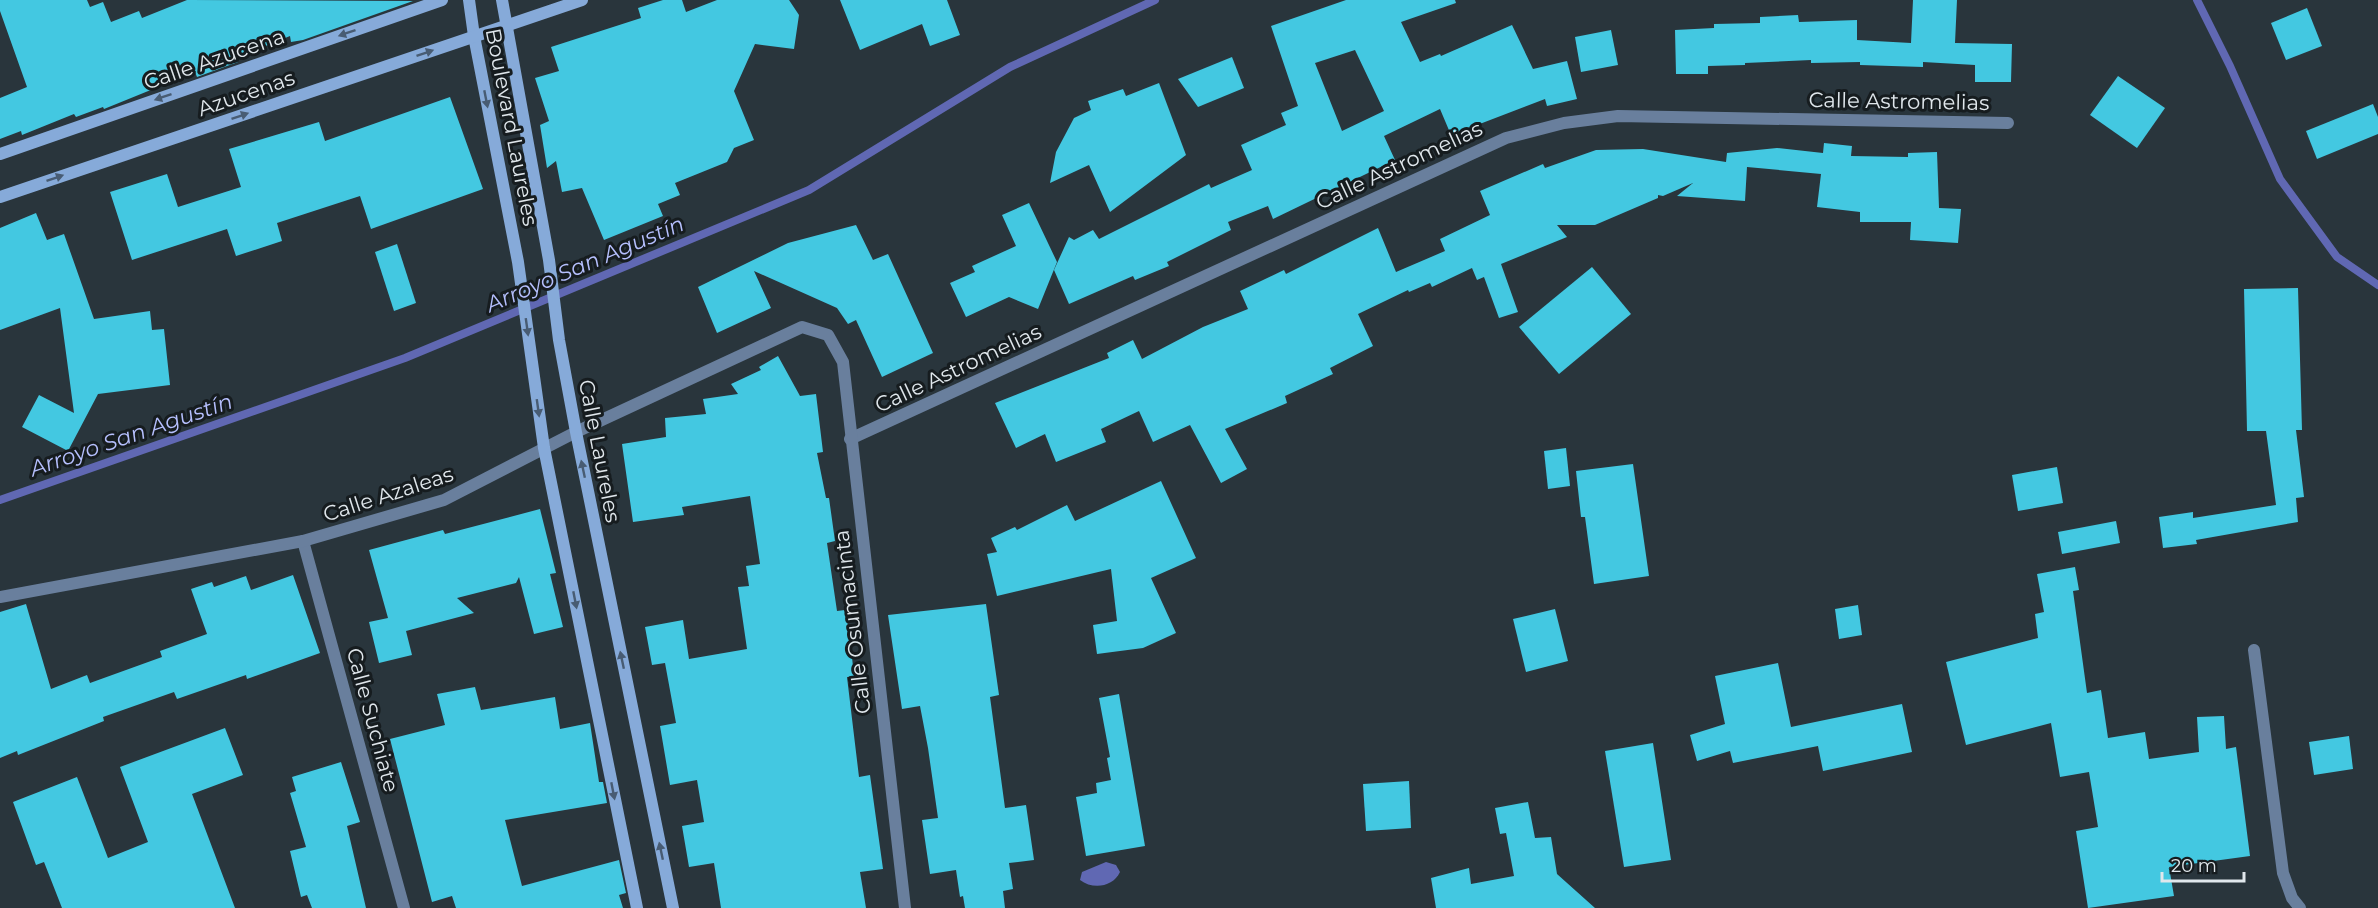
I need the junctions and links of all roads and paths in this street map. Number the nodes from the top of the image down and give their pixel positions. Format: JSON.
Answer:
{"nodes":[{"id":1,"x":442,"y":0,"type":"edge"},
{"id":2,"x":469,"y":0,"type":"edge"},
{"id":3,"x":502,"y":0,"type":"edge"},
{"id":4,"x":582,"y":0,"type":"edge"},
{"id":5,"x":506,"y":27,"type":"junction"},
{"id":6,"x":474,"y":36,"type":"junction"},
{"id":7,"x":2008,"y":123,"type":"dead end"},
{"id":8,"x":0,"y":154,"type":"edge"},
{"id":9,"x":0,"y":197,"type":"edge"},
{"id":10,"x":828,"y":335,"type":"joint"},
{"id":11,"x":576,"y":432,"type":"junction"},
{"id":12,"x":850,"y":439,"type":"junction"},
{"id":13,"x":544,"y":448,"type":"junction"},
{"id":14,"x":303,"y":541,"type":"junction"},
{"id":15,"x":0,"y":597,"type":"edge"},
{"id":16,"x":2254,"y":650,"type":"dead end"},
{"id":17,"x":404,"y":908,"type":"edge"},
{"id":18,"x":637,"y":908,"type":"edge"},
{"id":19,"x":673,"y":908,"type":"edge"},
{"id":20,"x":906,"y":908,"type":"edge"},
{"id":21,"x":2300,"y":908,"type":"edge"}],
"edges":[{"from":1,"to":8,"type":"street","name":"Calle Azucena","one_way":true},
{"from":2,"to":6,"type":"street","name":"Boulevard Laureles"},
{"from":3,"to":5,"type":"street","name":"Calle Laureles"},
{"from":4,"to":5,"type":"street","name":"Azucenas"},
{"from":5,"to":6,"type":"street","name":"Azucenas"},
{"from":5,"to":11,"type":"street","name":"Calle Laureles"},
{"from":9,"to":6,"type":"street","name":"Azucenas","one_way":true},
{"from":6,"to":13,"type":"street","name":"Boulevard Laureles","one_way":true},
{"from":7,"to":12,"type":"street","name":"Calle Astromelias"},
{"from":10,"to":11,"type":"street","name":"Calle Azaleas"},
{"from":10,"to":12,"type":"street","name":"Calle Osumacinta"},
{"from":11,"to":13,"type":"street","name":"Calle Azaleas"},
{"from":19,"to":11,"type":"street","name":"Calle Laureles","one_way":true},
{"from":12,"to":20,"type":"street","name":"Calle Osumacinta"},
{"from":13,"to":14,"type":"street","name":"Calle Azaleas"},
{"from":13,"to":18,"type":"street","one_way":true},
{"from":14,"to":15,"type":"street","name":"Calle Azaleas"},
{"from":14,"to":17,"type":"street","name":"Calle Suchiate"},
{"from":16,"to":21,"type":"street"}]}
